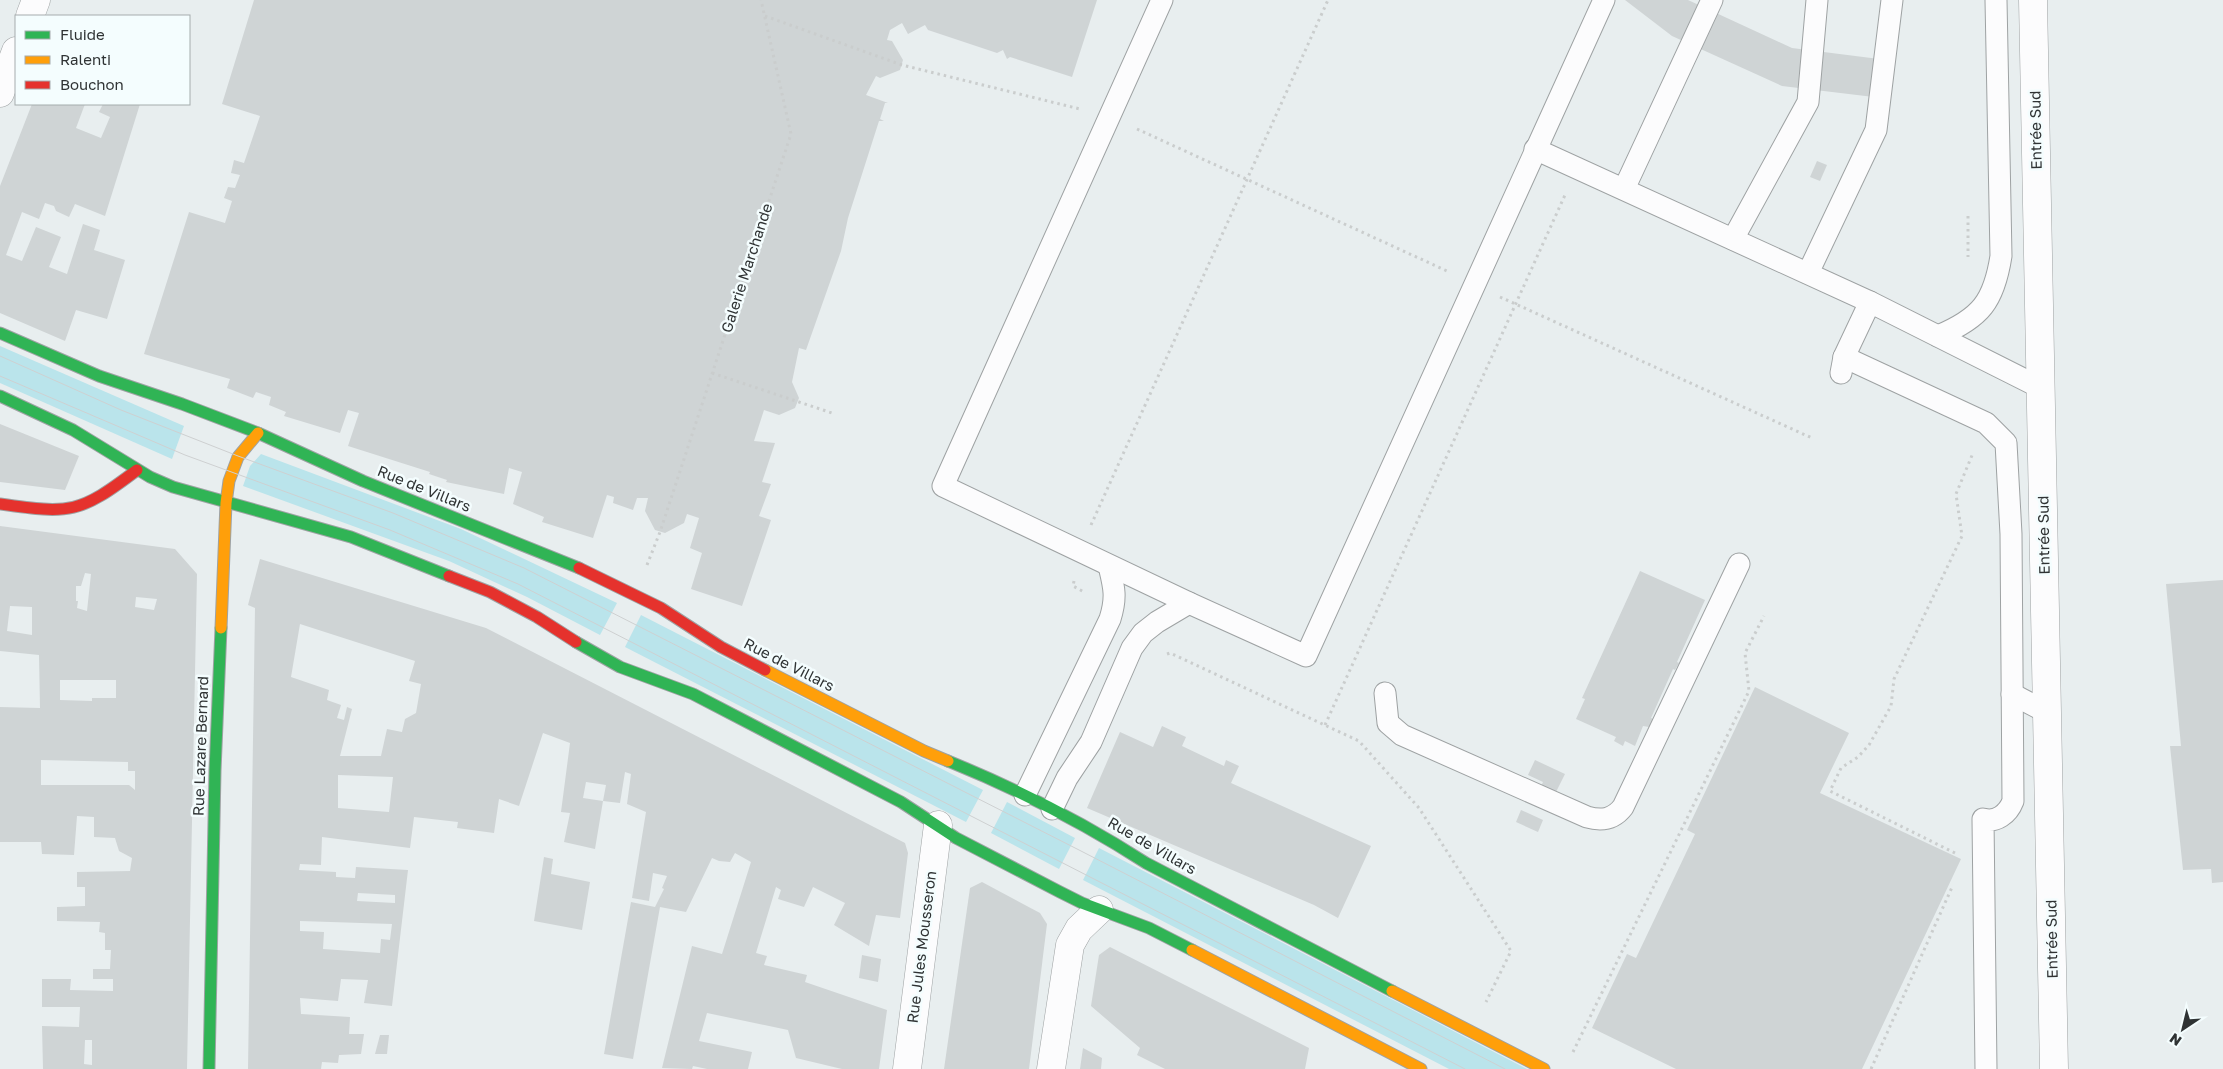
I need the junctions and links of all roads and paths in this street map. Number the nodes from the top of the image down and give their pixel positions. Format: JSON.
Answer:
{"nodes":[{"id":1,"x":36,"y":0,"type":"edge"},
{"id":2,"x":761,"y":0,"type":"edge"},
{"id":3,"x":1162,"y":0,"type":"edge"},
{"id":4,"x":1328,"y":0,"type":"edge"},
{"id":5,"x":1604,"y":0,"type":"edge"},
{"id":6,"x":1712,"y":0,"type":"edge"},
{"id":7,"x":1817,"y":0,"type":"edge"},
{"id":8,"x":1892,"y":0,"type":"edge"},
{"id":9,"x":1996,"y":0,"type":"edge"},
{"id":10,"x":2033,"y":0,"type":"edge"},
{"id":11,"x":30,"y":15,"type":"edge"},
{"id":12,"x":764,"y":16,"type":"junction"},
{"id":13,"x":15,"y":54,"type":"edge"},
{"id":14,"x":0,"y":94,"type":"edge"},
{"id":15,"x":1110,"y":116,"type":"junction"},
{"id":16,"x":1535,"y":149,"type":"junction"},
{"id":17,"x":1577,"y":168,"type":"junction"},
{"id":18,"x":1624,"y":189,"type":"junction"},
{"id":19,"x":1968,"y":206,"type":"dead end"},
{"id":20,"x":1733,"y":239,"type":"junction"},
{"id":21,"x":1968,"y":265,"type":"dead end"},
{"id":22,"x":1808,"y":273,"type":"junction"},
{"id":23,"x":1870,"y":302,"type":"junction"},
{"id":24,"x":0,"y":333,"type":"edge"},
{"id":25,"x":1938,"y":336,"type":"junction"},
{"id":26,"x":712,"y":373,"type":"junction"},
{"id":27,"x":2041,"y":388,"type":"junction"},
{"id":28,"x":0,"y":396,"type":"edge"},
{"id":29,"x":835,"y":414,"type":"dead end"},
{"id":30,"x":1986,"y":423,"type":"junction"},
{"id":31,"x":258,"y":433,"type":"junction"},
{"id":32,"x":137,"y":470,"type":"junction"},
{"id":33,"x":226,"y":503,"type":"junction"},
{"id":34,"x":0,"y":504,"type":"edge"},
{"id":35,"x":660,"y":532,"type":"dead end"},
{"id":36,"x":1079,"y":551,"type":"junction"},
{"id":37,"x":1739,"y":564,"type":"dead end"},
{"id":38,"x":1109,"y":566,"type":"junction"},
{"id":39,"x":1091,"y":596,"type":"dead end"},
{"id":40,"x":1189,"y":603,"type":"junction"},
{"id":41,"x":1764,"y":616,"type":"dead end"},
{"id":42,"x":1120,"y":676,"type":"junction"},
{"id":43,"x":1385,"y":693,"type":"dead end"},
{"id":44,"x":2012,"y":694,"type":"junction"},
{"id":45,"x":2048,"y":713,"type":"junction"},
{"id":46,"x":1325,"y":726,"type":"junction"},
{"id":47,"x":1025,"y":795,"type":"junction"},
{"id":48,"x":1052,"y":809,"type":"junction"},
{"id":49,"x":938,"y":825,"type":"junction"},
{"id":50,"x":1956,"y":854,"type":"dead end"},
{"id":51,"x":1953,"y":884,"type":"dead end"},
{"id":52,"x":1099,"y":910,"type":"junction"},
{"id":53,"x":1471,"y":1031,"type":"junction"},
{"id":54,"x":1572,"y":1053,"type":"dead end"},
{"id":55,"x":209,"y":1069,"type":"edge"},
{"id":56,"x":907,"y":1069,"type":"edge"},
{"id":57,"x":1051,"y":1069,"type":"edge"},
{"id":58,"x":1422,"y":1069,"type":"edge"},
{"id":59,"x":1544,"y":1069,"type":"edge"},
{"id":60,"x":1871,"y":1069,"type":"edge"},
{"id":61,"x":1986,"y":1069,"type":"edge"},
{"id":62,"x":2054,"y":1069,"type":"edge"}],
"edges":[{"from":1,"to":11,"type":"street"},
{"from":2,"to":12,"type":"path","name":"Galerie Marchande"},
{"from":3,"to":15,"type":"lane"},
{"from":4,"to":36,"type":"path"},
{"from":5,"to":16,"type":"lane"},
{"from":6,"to":18,"type":"lane"},
{"from":7,"to":20,"type":"lane"},
{"from":8,"to":22,"type":"lane"},
{"from":9,"to":25,"type":"lane"},
{"from":10,"to":27,"type":"street","name":"Entrée Sud"},
{"from":12,"to":15,"type":"path"},
{"from":12,"to":26,"type":"path","name":"Galerie Marchande"},
{"from":13,"to":14,"type":"street"},
{"from":15,"to":36,"type":"lane"},
{"from":16,"to":17,"type":"lane"},
{"from":16,"to":40,"type":"lane"},
{"from":17,"to":18,"type":"lane"},
{"from":17,"to":46,"type":"path"},
{"from":18,"to":20,"type":"lane"},
{"from":19,"to":21,"type":"path"},
{"from":20,"to":22,"type":"lane"},
{"from":22,"to":23,"type":"lane"},
{"from":23,"to":25,"type":"lane"},
{"from":23,"to":30,"type":"lane"},
{"from":24,"to":31,"type":"street","name":"Rue de Villars"},
{"from":25,"to":27,"type":"lane"},
{"from":26,"to":29,"type":"path"},
{"from":26,"to":35,"type":"path","name":"Galerie Marchande"},
{"from":27,"to":45,"type":"street","name":"Entrée Sud"},
{"from":28,"to":32,"type":"street"},
{"from":30,"to":44,"type":"lane"},
{"from":30,"to":50,"type":"path"},
{"from":31,"to":33,"type":"street","name":"Rue Lazare Bernard"},
{"from":31,"to":47,"type":"street","name":"Rue de Villars"},
{"from":32,"to":33,"type":"street"},
{"from":32,"to":34,"type":"street"},
{"from":33,"to":49,"type":"street"},
{"from":33,"to":55,"type":"street","name":"Rue Lazare Bernard"},
{"from":36,"to":38,"type":"lane"},
{"from":36,"to":39,"type":"path"},
{"from":37,"to":43,"type":"lane"},
{"from":38,"to":40,"type":"lane"},
{"from":38,"to":47,"type":"lane"},
{"from":40,"to":42,"type":"lane"},
{"from":41,"to":54,"type":"path"},
{"from":42,"to":46,"type":"path"},
{"from":42,"to":48,"type":"lane"},
{"from":44,"to":45,"type":"lane"},
{"from":44,"to":61,"type":"lane"},
{"from":45,"to":62,"type":"street","name":"Entrée Sud"},
{"from":46,"to":53,"type":"path"},
{"from":47,"to":48,"type":"street","name":"Rue de Villars"},
{"from":48,"to":53,"type":"street","name":"Rue de Villars"},
{"from":49,"to":52,"type":"street"},
{"from":49,"to":56,"type":"street","name":"Rue Jules Mousseron"},
{"from":51,"to":60,"type":"path"},
{"from":52,"to":57,"type":"street"},
{"from":52,"to":58,"type":"street"},
{"from":53,"to":59,"type":"street","name":"Rue de Villars"}]}
